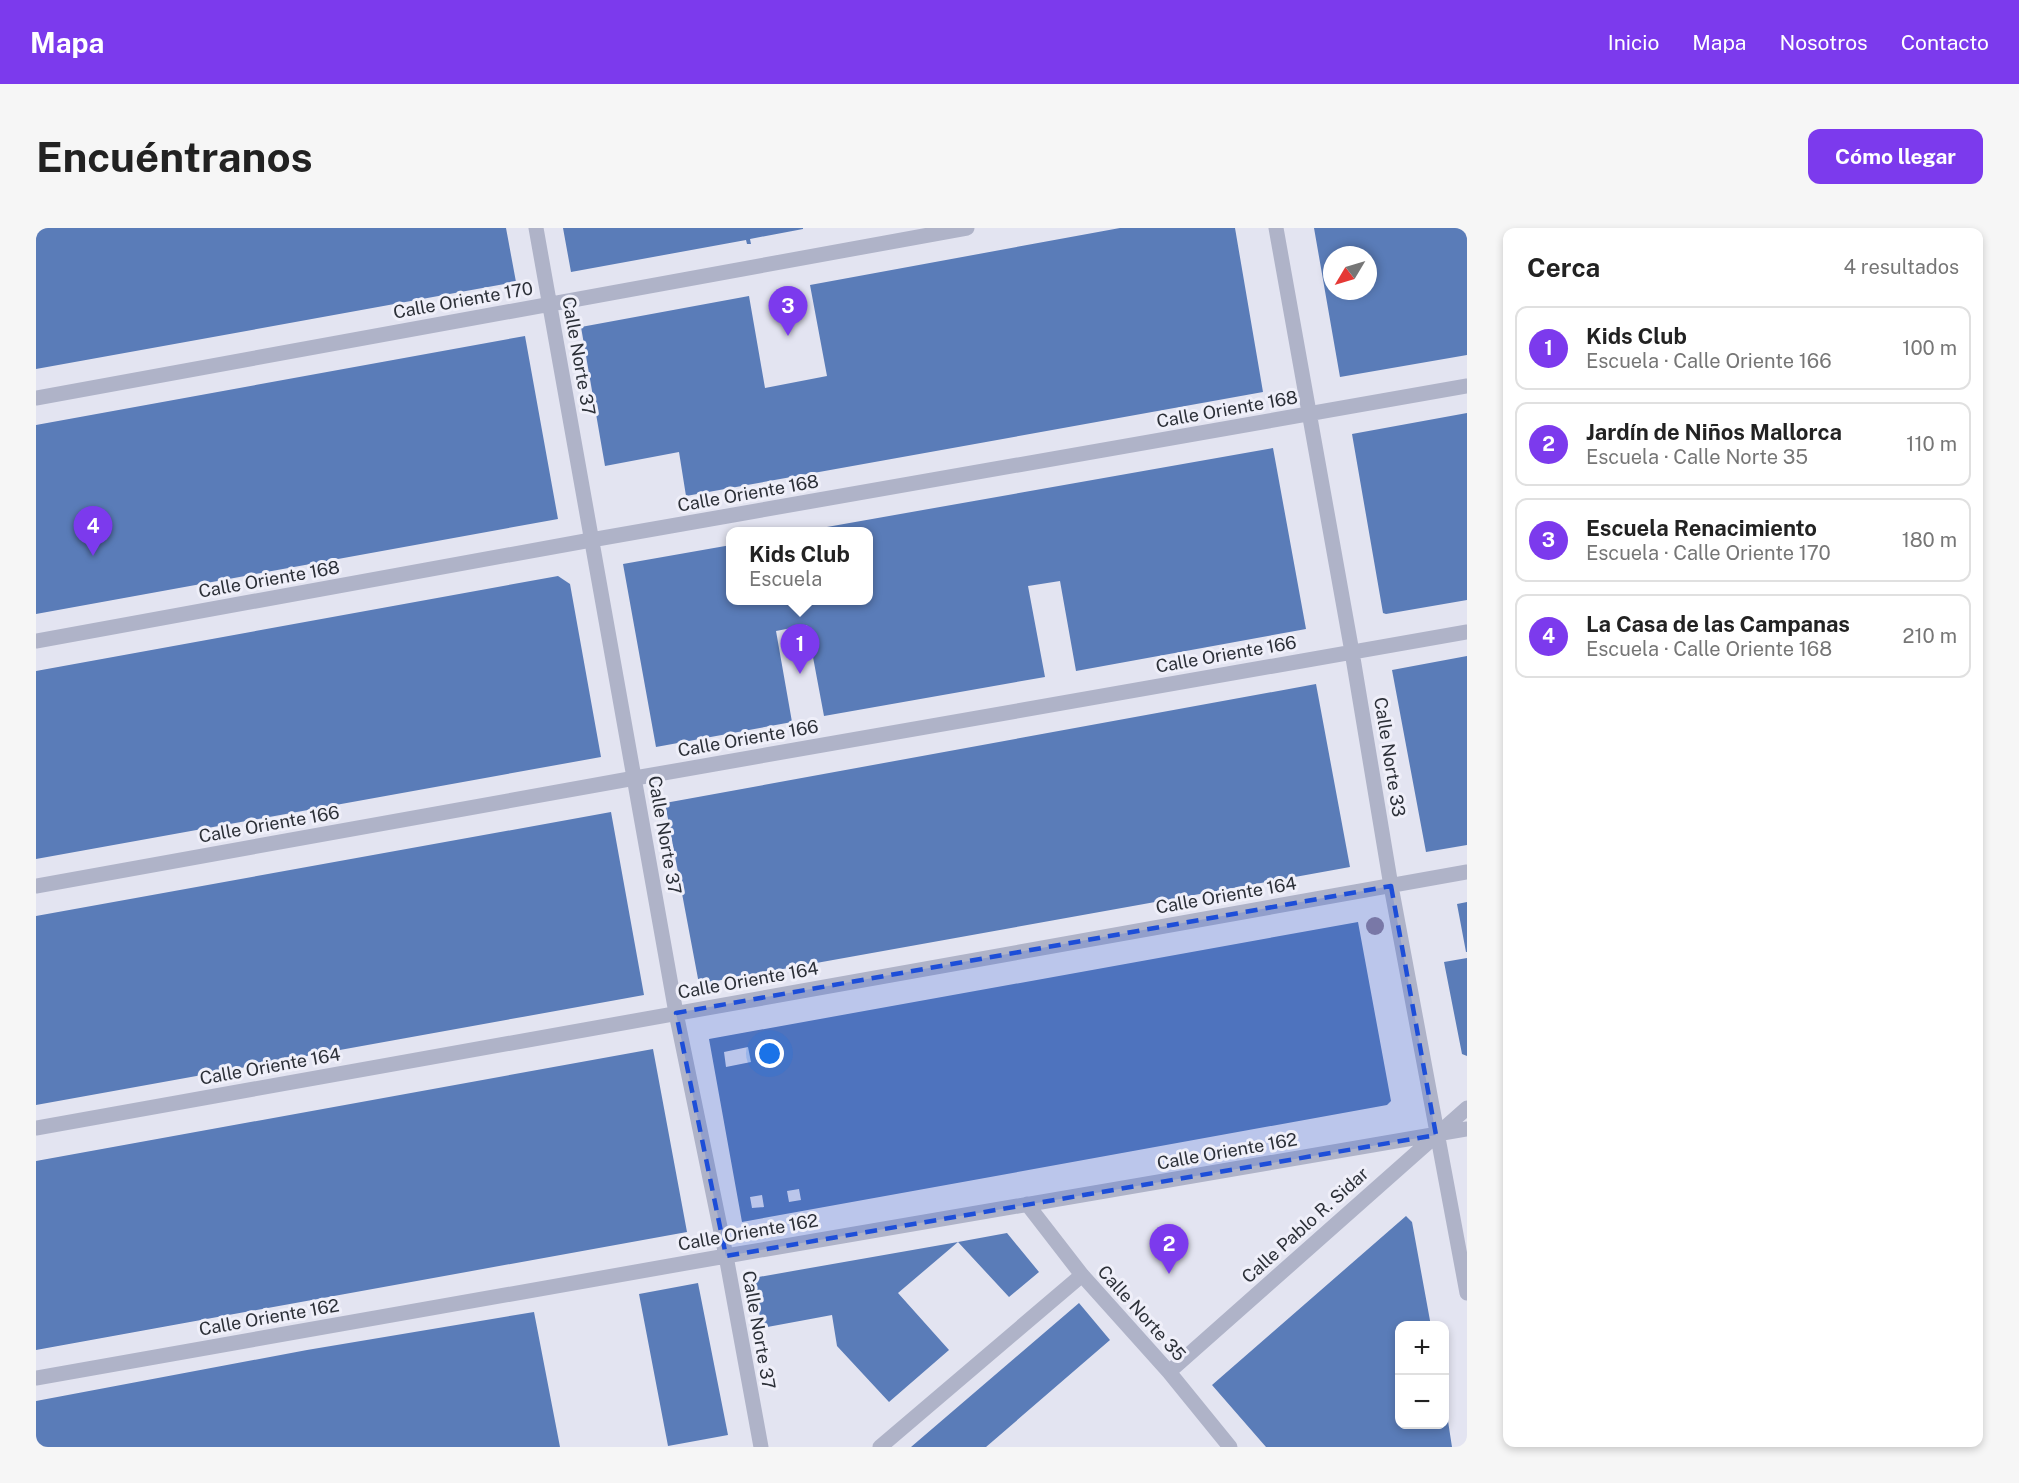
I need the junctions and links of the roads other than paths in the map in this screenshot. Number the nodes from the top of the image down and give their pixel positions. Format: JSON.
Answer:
{"nodes":[{"id":1,"x":536,"y":228,"type":"edge"},
{"id":2,"x":968,"y":228,"type":"edge"},
{"id":3,"x":1276,"y":228,"type":"edge"},
{"id":4,"x":551,"y":304,"type":"junction"},
{"id":5,"x":1467,"y":386,"type":"edge"},
{"id":6,"x":36,"y":398,"type":"edge"},
{"id":7,"x":1310,"y":415,"type":"junction"},
{"id":8,"x":591,"y":540,"type":"junction"},
{"id":9,"x":1467,"y":632,"type":"edge"},
{"id":10,"x":36,"y":641,"type":"edge"},
{"id":11,"x":1352,"y":652,"type":"junction"},
{"id":12,"x":635,"y":778,"type":"junction"},
{"id":13,"x":1467,"y":872,"type":"edge"},
{"id":14,"x":36,"y":886,"type":"edge"},
{"id":15,"x":1391,"y":886,"type":"junction"},
{"id":16,"x":676,"y":1013,"type":"junction"},
{"id":17,"x":1467,"y":1108,"type":"edge"},
{"id":18,"x":36,"y":1128,"type":"edge"},
{"id":19,"x":1467,"y":1129,"type":"edge"},
{"id":20,"x":1436,"y":1135,"type":"junction"},
{"id":21,"x":1027,"y":1204,"type":"junction"},
{"id":22,"x":726,"y":1256,"type":"junction"},
{"id":23,"x":1082,"y":1275,"type":"junction"},
{"id":24,"x":1467,"y":1293,"type":"edge"},
{"id":25,"x":1169,"y":1372,"type":"junction"},
{"id":26,"x":36,"y":1378,"type":"edge"},
{"id":27,"x":761,"y":1447,"type":"edge"},
{"id":28,"x":880,"y":1447,"type":"edge"},
{"id":29,"x":1230,"y":1447,"type":"edge"}],
"edges":[{"from":1,"to":4,"type":"street","name":"Calle Norte 37"},
{"from":2,"to":4,"type":"street","name":"Calle Oriente 170"},
{"from":3,"to":7,"type":"street","name":"Calle Norte 33"},
{"from":4,"to":6,"type":"street","name":"Calle Oriente 170"},
{"from":4,"to":8,"type":"street","name":"Calle Norte 37"},
{"from":5,"to":7,"type":"street","name":"Calle Oriente 168"},
{"from":7,"to":8,"type":"street","name":"Calle Oriente 168"},
{"from":7,"to":11,"type":"street","name":"Calle Norte 33"},
{"from":8,"to":10,"type":"street","name":"Calle Oriente 168"},
{"from":8,"to":12,"type":"street","name":"Calle Norte 37"},
{"from":9,"to":11,"type":"street","name":"Calle Oriente 166"},
{"from":11,"to":12,"type":"street","name":"Calle Oriente 166"},
{"from":11,"to":15,"type":"street","name":"Calle Norte 33"},
{"from":12,"to":14,"type":"street","name":"Calle Oriente 166"},
{"from":12,"to":16,"type":"street","name":"Calle Norte 37"},
{"from":13,"to":15,"type":"street","name":"Calle Oriente 164"},
{"from":15,"to":16,"type":"street","name":"Calle Oriente 164"},
{"from":15,"to":20,"type":"street","name":"Calle Norte 33"},
{"from":16,"to":18,"type":"street","name":"Calle Oriente 164"},
{"from":16,"to":22,"type":"street","name":"Calle Norte 37"},
{"from":17,"to":20,"type":"street","name":"Calle Pablo R. Sidar"},
{"from":19,"to":20,"type":"street","name":"Calle Oriente 162"},
{"from":20,"to":21,"type":"street","name":"Calle Oriente 162"},
{"from":20,"to":24,"type":"street","name":"Calle Norte 33"},
{"from":20,"to":25,"type":"street","name":"Calle Pablo R. Sidar"},
{"from":21,"to":22,"type":"street","name":"Calle Oriente 162"},
{"from":21,"to":23,"type":"street","name":"Calle Norte 35"},
{"from":22,"to":26,"type":"street","name":"Calle Oriente 162"},
{"from":22,"to":27,"type":"street","name":"Calle Norte 37"},
{"from":23,"to":25,"type":"street","name":"Calle Norte 35"},
{"from":23,"to":28,"type":"street"},
{"from":25,"to":29,"type":"street","name":"Calle Norte 35"}]}
